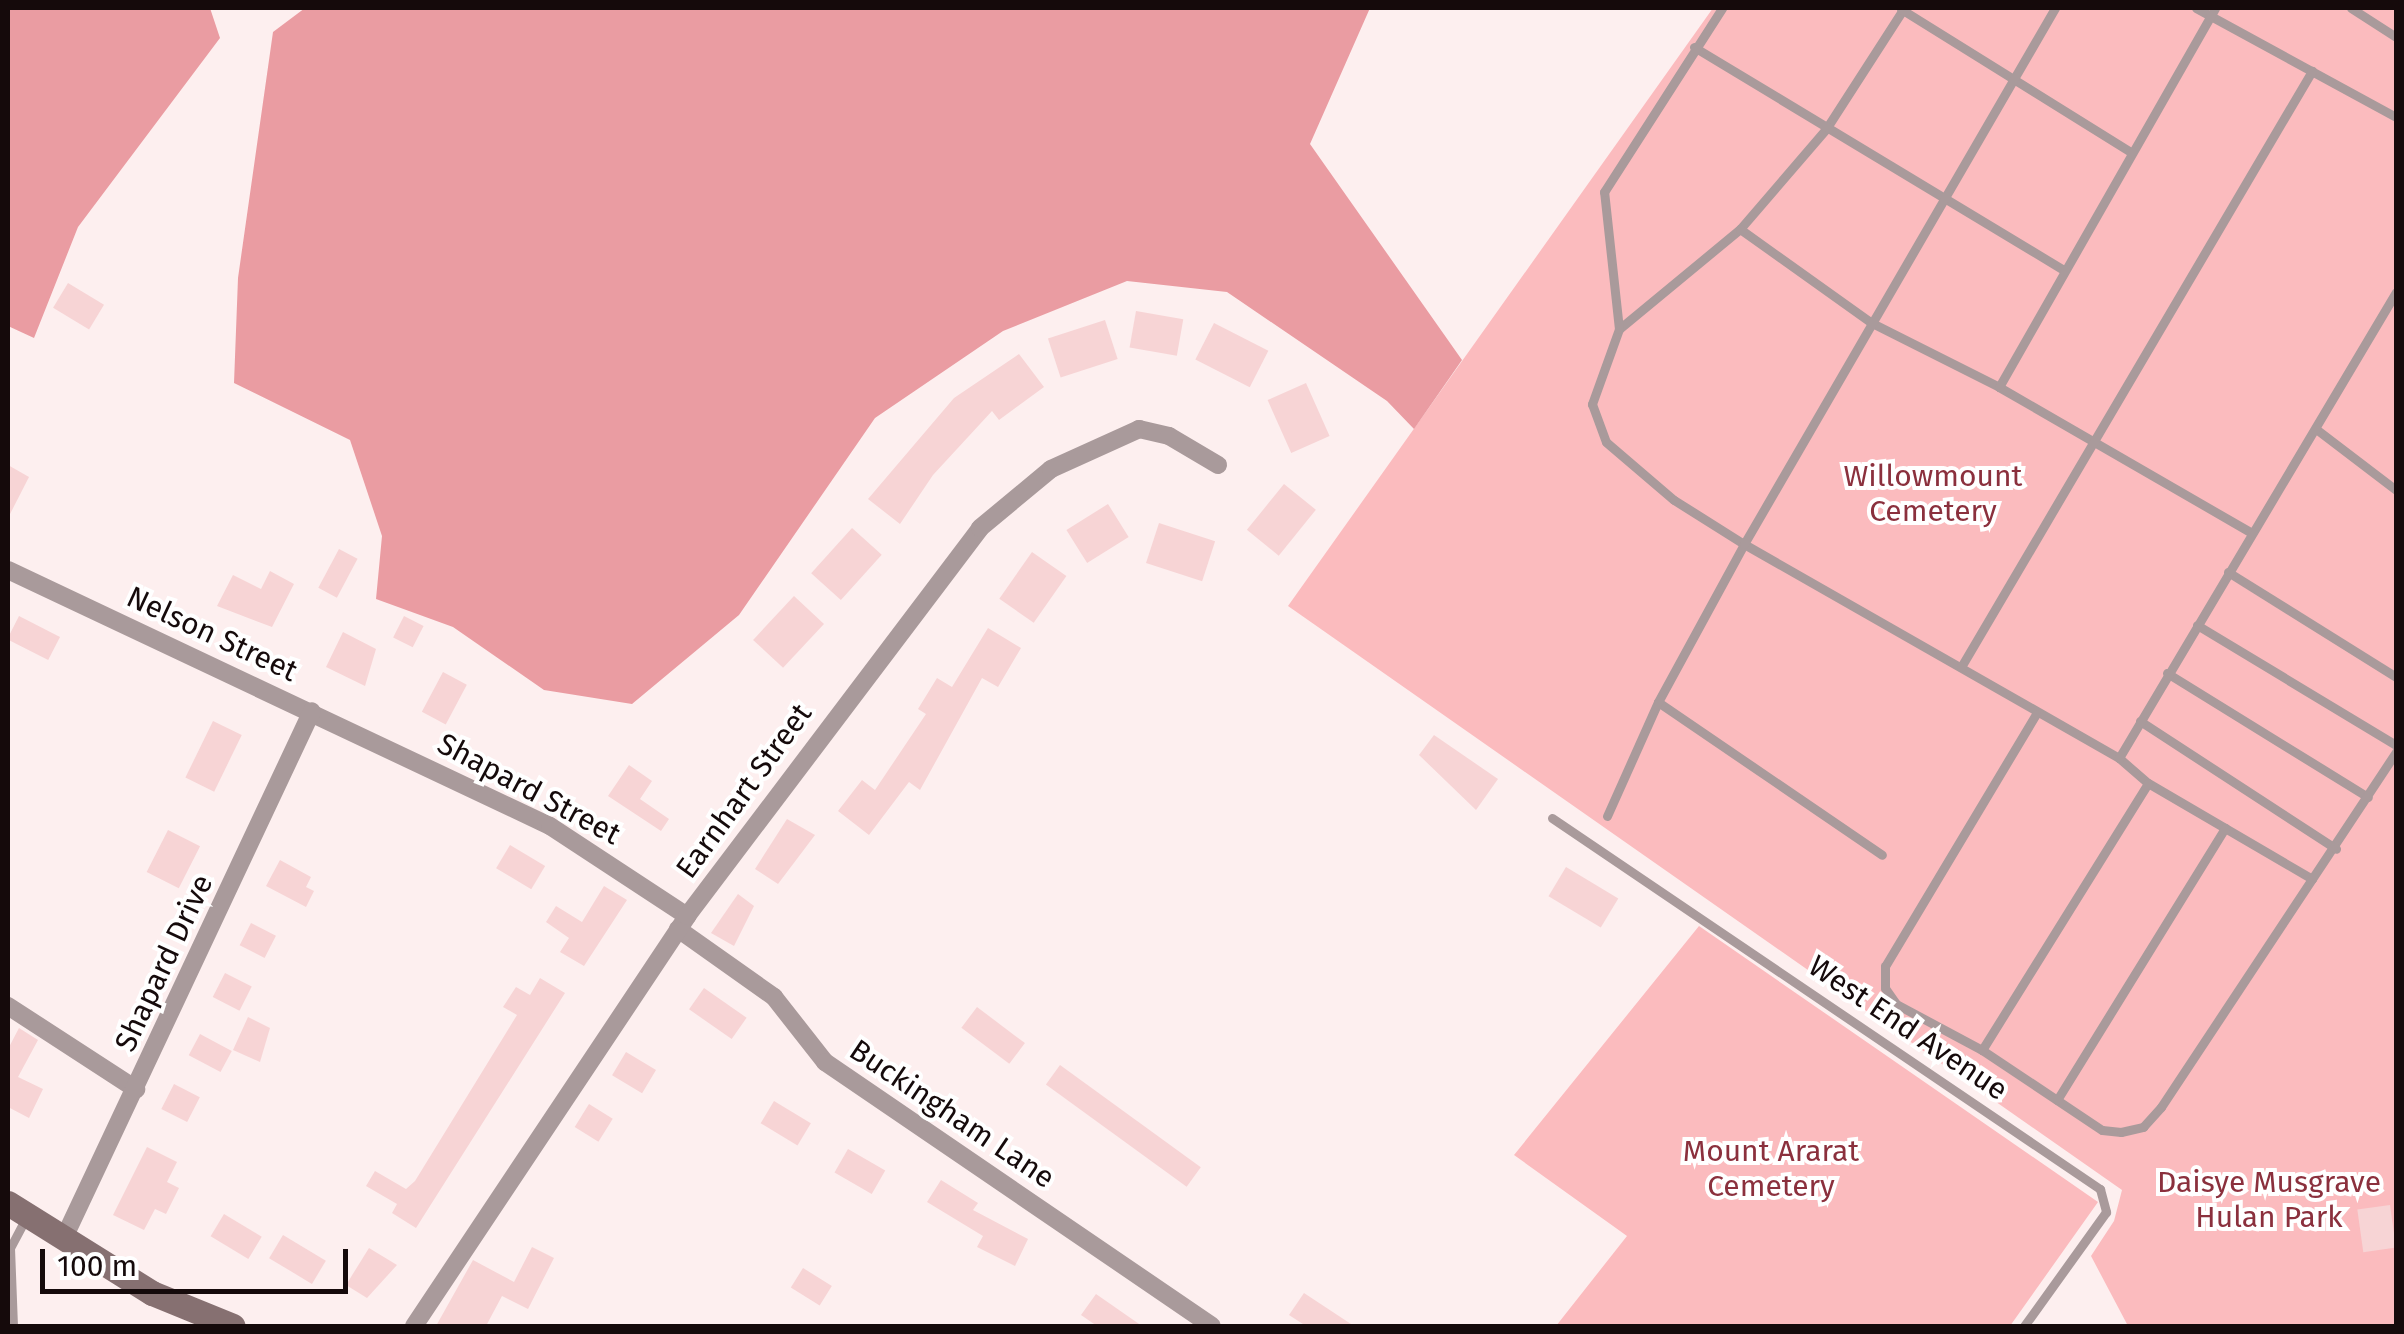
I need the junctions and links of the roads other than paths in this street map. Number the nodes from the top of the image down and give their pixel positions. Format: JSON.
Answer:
{"nodes":[{"id":1,"x":1722,"y":8,"type":"edge"},
{"id":2,"x":1902,"y":8,"type":"edge"},
{"id":3,"x":2055,"y":8,"type":"edge"},
{"id":4,"x":2196,"y":8,"type":"edge"},
{"id":5,"x":2351,"y":8,"type":"edge"},
{"id":6,"x":2213,"y":12,"type":"edge"},
{"id":7,"x":2396,"y":37,"type":"edge"},
{"id":8,"x":1694,"y":47,"type":"junction"},
{"id":9,"x":2312,"y":72,"type":"junction"},
{"id":10,"x":2015,"y":80,"type":"junction"},
{"id":11,"x":2396,"y":118,"type":"edge"},
{"id":12,"x":1826,"y":128,"type":"junction"},
{"id":13,"x":2131,"y":152,"type":"junction"},
{"id":14,"x":1946,"y":203,"type":"junction"},
{"id":15,"x":1740,"y":229,"type":"junction"},
{"id":16,"x":2062,"y":269,"type":"junction"},
{"id":17,"x":2396,"y":292,"type":"edge"},
{"id":18,"x":1872,"y":322,"type":"junction"},
{"id":19,"x":1618,"y":330,"type":"junction"},
{"id":20,"x":1999,"y":387,"type":"junction"},
{"id":21,"x":2316,"y":429,"type":"junction"},
{"id":22,"x":2094,"y":446,"type":"junction"},
{"id":23,"x":1218,"y":465,"type":"dead end"},
{"id":24,"x":2396,"y":490,"type":"edge"},
{"id":25,"x":2252,"y":533,"type":"junction"},
{"id":26,"x":1744,"y":544,"type":"junction"},
{"id":27,"x":8,"y":570,"type":"edge"},
{"id":28,"x":2228,"y":572,"type":"junction"},
{"id":29,"x":2197,"y":625,"type":"junction"},
{"id":30,"x":1961,"y":667,"type":"junction"},
{"id":31,"x":2168,"y":672,"type":"junction"},
{"id":32,"x":2396,"y":677,"type":"edge"},
{"id":33,"x":1658,"y":702,"type":"junction"},
{"id":34,"x":312,"y":711,"type":"junction"},
{"id":35,"x":2036,"y":714,"type":"junction"},
{"id":36,"x":2140,"y":721,"type":"junction"},
{"id":37,"x":2396,"y":744,"type":"edge"},
{"id":38,"x":392,"y":747,"type":"joint"},
{"id":39,"x":2396,"y":752,"type":"edge"},
{"id":40,"x":2119,"y":758,"type":"junction"},
{"id":41,"x":2148,"y":783,"type":"junction"},
{"id":42,"x":2368,"y":797,"type":"junction"},
{"id":43,"x":1607,"y":816,"type":"dead end"},
{"id":44,"x":1552,"y":818,"type":"dead end"},
{"id":45,"x":2225,"y":828,"type":"junction"},
{"id":46,"x":2336,"y":848,"type":"junction"},
{"id":47,"x":1882,"y":855,"type":"dead end"},
{"id":48,"x":2312,"y":879,"type":"junction"},
{"id":49,"x":682,"y":922,"type":"junction"},
{"id":50,"x":8,"y":1006,"type":"edge"},
{"id":51,"x":1982,"y":1050,"type":"junction"},
{"id":52,"x":136,"y":1089,"type":"junction"},
{"id":53,"x":2056,"y":1100,"type":"junction"},
{"id":54,"x":18,"y":1209,"type":"edge"},
{"id":55,"x":64,"y":1238,"type":"junction"},
{"id":56,"x":9,"y":1248,"type":"edge"},
{"id":57,"x":13,"y":1326,"type":"edge"},
{"id":58,"x":232,"y":1326,"type":"edge"},
{"id":59,"x":414,"y":1326,"type":"edge"},
{"id":60,"x":1212,"y":1326,"type":"edge"},
{"id":61,"x":2024,"y":1326,"type":"edge"}],
"edges":[{"from":1,"to":8,"type":"lane"},
{"from":2,"to":10,"type":"lane"},
{"from":2,"to":12,"type":"lane"},
{"from":3,"to":10,"type":"lane"},
{"from":4,"to":6,"type":"lane"},
{"from":5,"to":7,"type":"lane"},
{"from":6,"to":9,"type":"lane"},
{"from":6,"to":13,"type":"lane"},
{"from":8,"to":12,"type":"lane"},
{"from":8,"to":19,"type":"lane"},
{"from":9,"to":11,"type":"lane"},
{"from":9,"to":22,"type":"lane"},
{"from":10,"to":13,"type":"lane"},
{"from":10,"to":14,"type":"lane"},
{"from":12,"to":14,"type":"lane"},
{"from":12,"to":15,"type":"lane"},
{"from":13,"to":16,"type":"lane"},
{"from":14,"to":16,"type":"lane"},
{"from":14,"to":18,"type":"lane"},
{"from":15,"to":18,"type":"lane"},
{"from":15,"to":19,"type":"lane"},
{"from":16,"to":20,"type":"lane"},
{"from":17,"to":21,"type":"lane"},
{"from":18,"to":20,"type":"lane"},
{"from":18,"to":26,"type":"lane"},
{"from":19,"to":26,"type":"lane"},
{"from":20,"to":22,"type":"lane"},
{"from":21,"to":24,"type":"lane"},
{"from":21,"to":25,"type":"lane"},
{"from":22,"to":25,"type":"lane"},
{"from":22,"to":30,"type":"lane"},
{"from":23,"to":49,"type":"street","name":"Earnhart Street"},
{"from":25,"to":28,"type":"lane"},
{"from":26,"to":30,"type":"lane"},
{"from":26,"to":33,"type":"lane"},
{"from":27,"to":34,"type":"street","name":"Nelson Street"},
{"from":28,"to":29,"type":"lane"},
{"from":28,"to":32,"type":"lane"},
{"from":29,"to":31,"type":"lane"},
{"from":29,"to":37,"type":"lane"},
{"from":30,"to":35,"type":"lane"},
{"from":31,"to":36,"type":"lane"},
{"from":31,"to":42,"type":"lane"},
{"from":33,"to":43,"type":"lane"},
{"from":33,"to":47,"type":"lane"},
{"from":34,"to":38,"type":"street","name":"Nelson Street"},
{"from":34,"to":52,"type":"street","name":"Shapard Drive"},
{"from":35,"to":40,"type":"lane"},
{"from":35,"to":51,"type":"lane"},
{"from":36,"to":40,"type":"lane"},
{"from":36,"to":46,"type":"lane"},
{"from":38,"to":49,"type":"street","name":"Shapard Street"},
{"from":39,"to":42,"type":"lane"},
{"from":40,"to":41,"type":"lane"},
{"from":41,"to":45,"type":"lane"},
{"from":41,"to":51,"type":"lane"},
{"from":42,"to":46,"type":"lane"},
{"from":44,"to":61,"type":"lane","name":"West End Avenue"},
{"from":45,"to":48,"type":"lane"},
{"from":45,"to":53,"type":"lane"},
{"from":46,"to":48,"type":"lane"},
{"from":48,"to":53,"type":"lane"},
{"from":49,"to":59,"type":"street","name":"Earnhart Street"},
{"from":49,"to":60,"type":"street","name":"Buckingham Lane"},
{"from":50,"to":52,"type":"street"},
{"from":51,"to":53,"type":"lane"},
{"from":52,"to":55,"type":"street","name":"Shapard Drive"},
{"from":54,"to":55,"type":"street"},
{"from":54,"to":56,"type":"lane"},
{"from":55,"to":58,"type":"street"},
{"from":56,"to":57,"type":"lane"}]}
